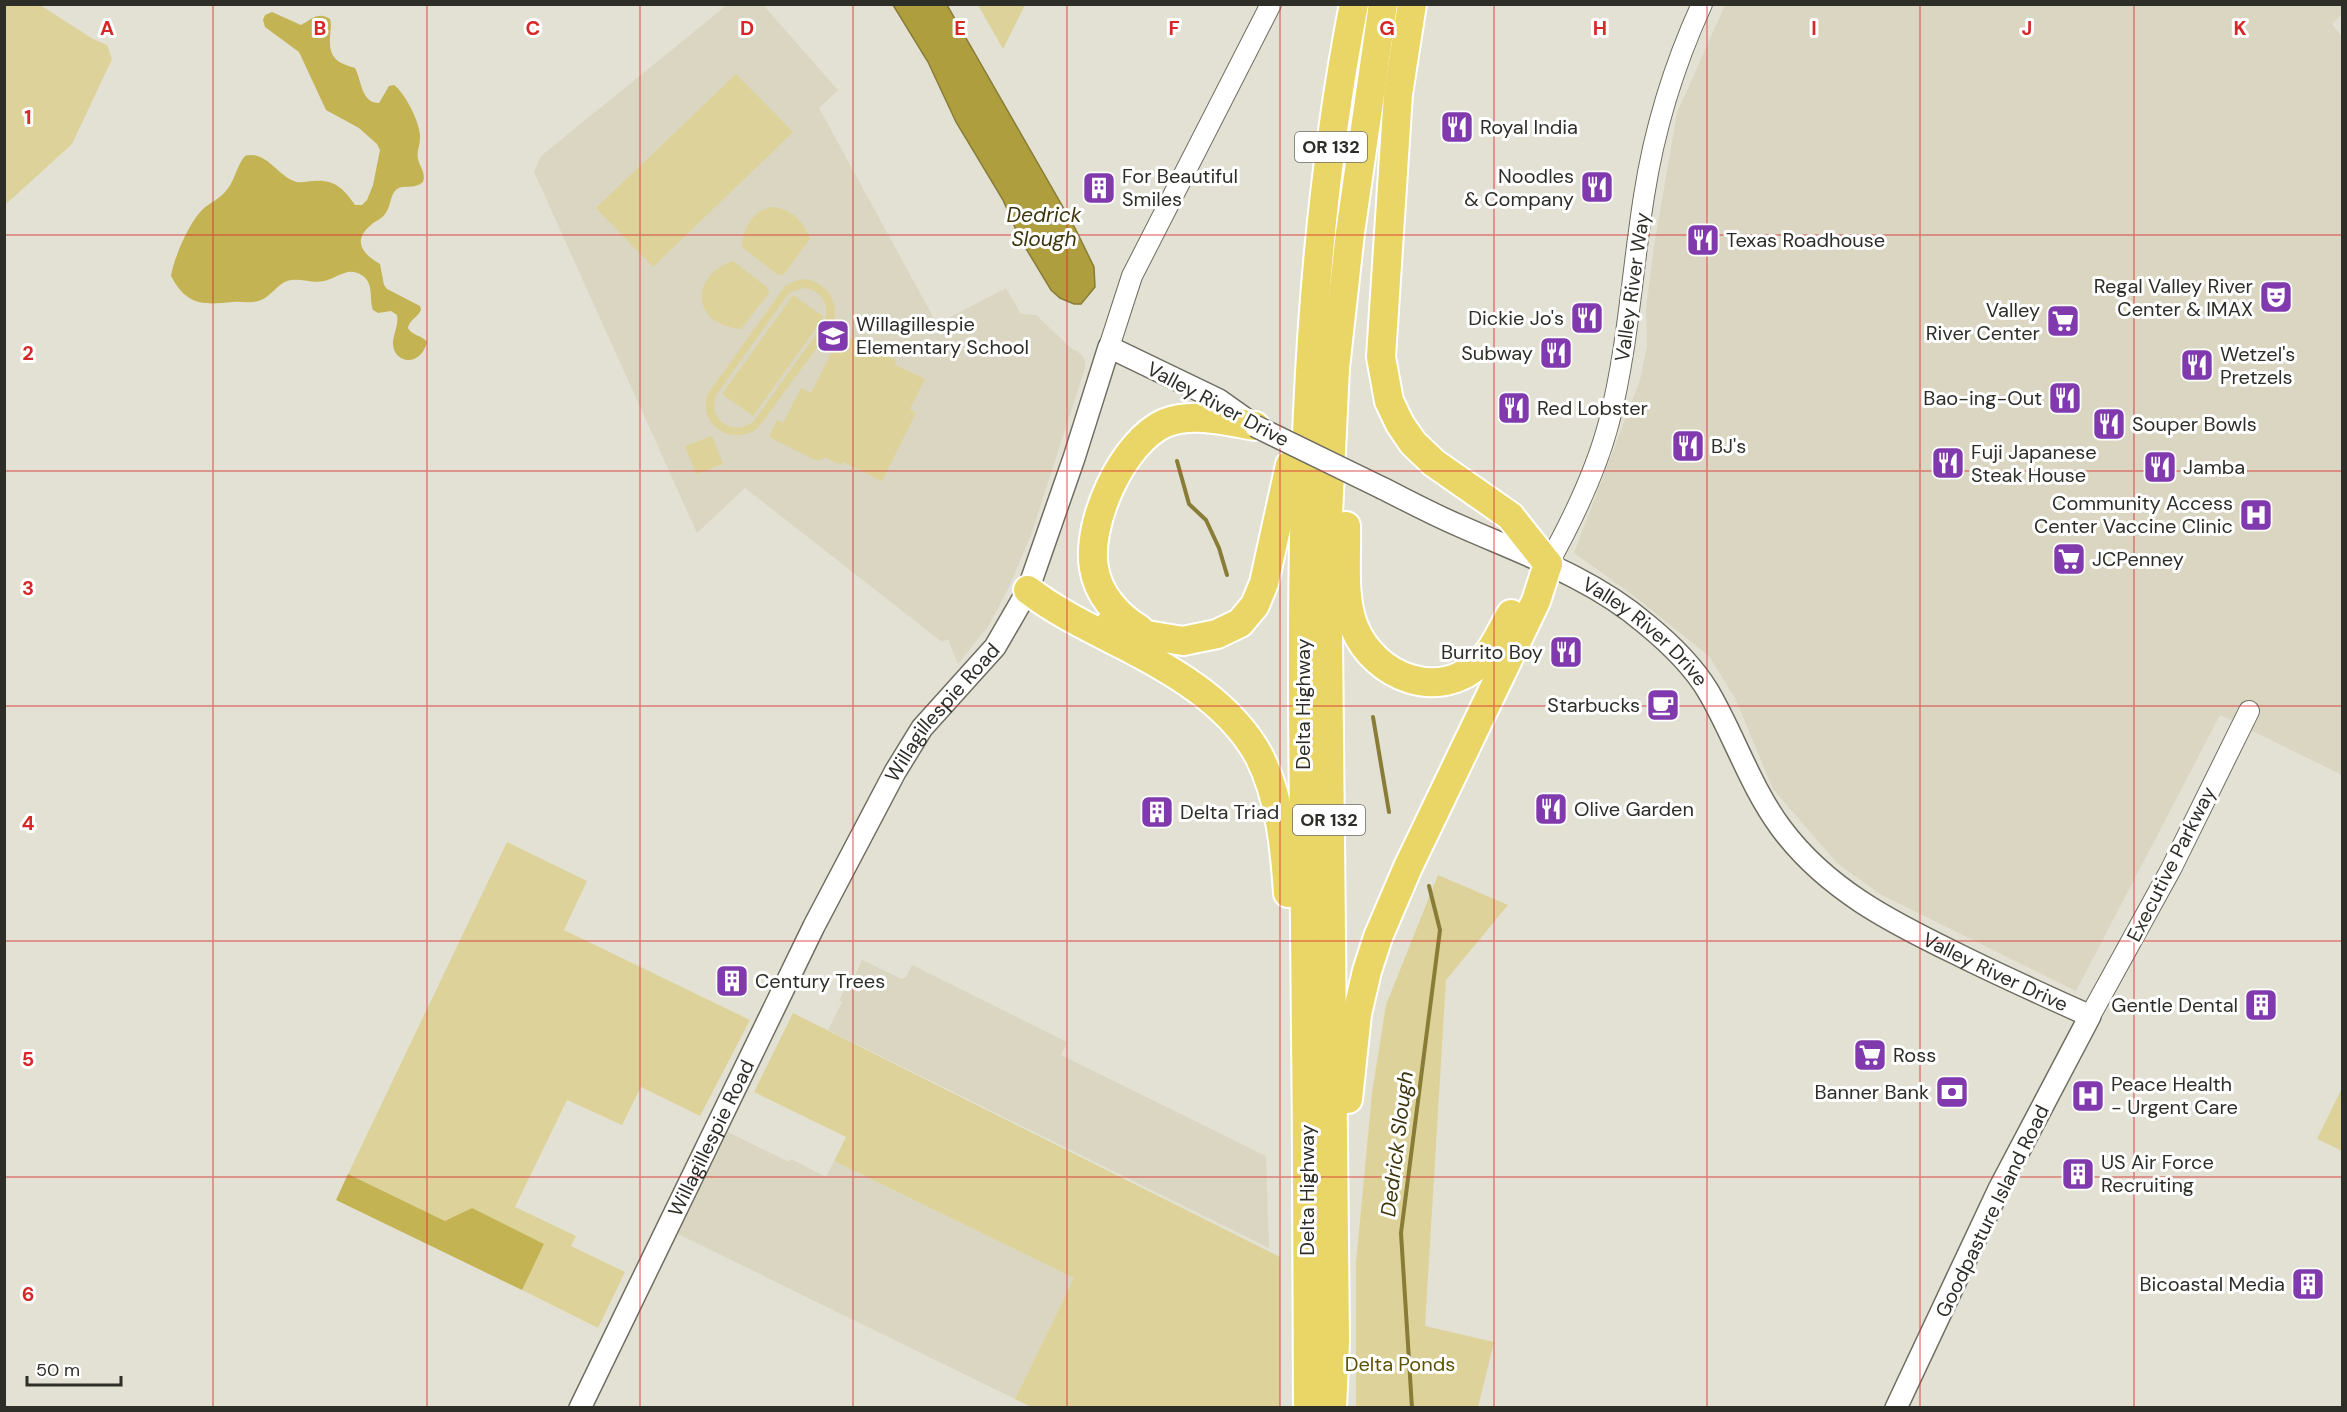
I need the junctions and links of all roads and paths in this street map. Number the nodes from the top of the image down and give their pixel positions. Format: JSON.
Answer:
{"nodes":[{"id":1,"x":1271,"y":4,"type":"edge"},
{"id":2,"x":1354,"y":4,"type":"edge"},
{"id":3,"x":1412,"y":4,"type":"edge"},
{"id":4,"x":1701,"y":4,"type":"edge"},
{"id":5,"x":1382,"y":11,"type":"edge"},
{"id":6,"x":1350,"y":233,"type":"junction"},
{"id":7,"x":1314,"y":291,"type":"junction"},
{"id":8,"x":1109,"y":347,"type":"junction"},
{"id":9,"x":1256,"y":426,"type":"junction"},
{"id":10,"x":1548,"y":564,"type":"junction"},
{"id":11,"x":1028,"y":590,"type":"junction"},
{"id":12,"x":1149,"y":634,"type":"junction"},
{"id":13,"x":2249,"y":711,"type":"dead end"},
{"id":14,"x":2090,"y":1016,"type":"junction"},
{"id":15,"x":1307,"y":1092,"type":"junction"},
{"id":16,"x":1335,"y":1341,"type":"junction"},
{"id":17,"x":580,"y":1407,"type":"edge"},
{"id":18,"x":1308,"y":1407,"type":"edge"},
{"id":19,"x":1332,"y":1407,"type":"edge"},
{"id":20,"x":1896,"y":1407,"type":"edge"}],
"edges":[{"from":1,"to":8,"type":"street","name":"Willagillespie Road"},
{"from":2,"to":7,"type":"highway","name":"Delta Highway","number":"OR 132"},
{"from":3,"to":10,"type":"highway"},
{"from":4,"to":10,"type":"street","name":"Valley River Way"},
{"from":5,"to":6,"type":"highway","name":"Delta Highway","number":"OR 132"},
{"from":6,"to":10,"type":"highway"},
{"from":6,"to":16,"type":"highway","name":"Delta Highway","number":"OR 132"},
{"from":7,"to":12,"type":"highway"},
{"from":7,"to":15,"type":"highway","name":"Delta Highway","number":"OR 132"},
{"from":8,"to":9,"type":"main road","name":"Valley River Drive"},
{"from":8,"to":11,"type":"main road","name":"Willagillespie Road"},
{"from":9,"to":10,"type":"main road","name":"Valley River Drive","bridge":true},
{"from":9,"to":12,"type":"highway"},
{"from":10,"to":14,"type":"main road","name":"Valley River Drive"},
{"from":10,"to":16,"type":"highway"},
{"from":11,"to":12,"type":"highway"},
{"from":11,"to":15,"type":"highway"},
{"from":11,"to":17,"type":"main road","name":"Willagillespie Road"},
{"from":13,"to":14,"type":"street","name":"Executive Parkway"},
{"from":14,"to":20,"type":"main road","name":"Goodpasture Island Road"},
{"from":15,"to":18,"type":"highway","name":"Delta Highway","number":"OR 132"},
{"from":16,"to":19,"type":"highway","name":"Delta Highway","number":"OR 132"}]}
